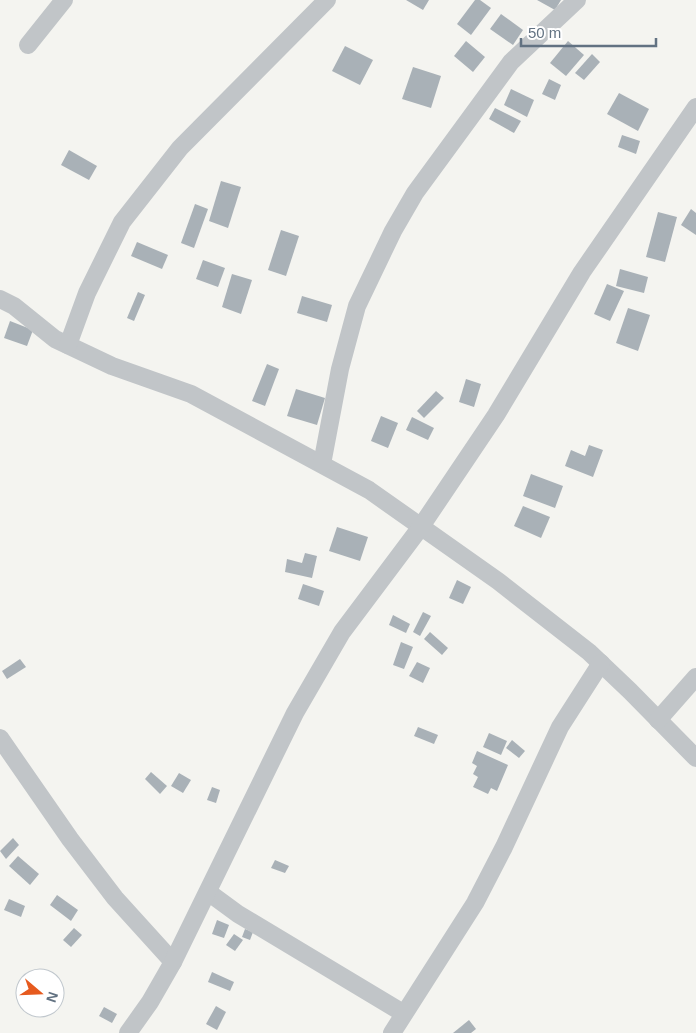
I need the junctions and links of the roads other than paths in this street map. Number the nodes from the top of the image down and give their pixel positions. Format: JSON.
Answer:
{"nodes":[{"id":1,"x":64,"y":0,"type":"edge"},
{"id":2,"x":327,"y":0,"type":"edge"},
{"id":3,"x":577,"y":0,"type":"edge"},
{"id":4,"x":28,"y":45,"type":"dead end"},
{"id":5,"x":696,"y":107,"type":"edge"},
{"id":6,"x":0,"y":299,"type":"edge"},
{"id":7,"x":68,"y":345,"type":"junction"},
{"id":8,"x":322,"y":464,"type":"junction"},
{"id":9,"x":420,"y":528,"type":"junction"},
{"id":10,"x":601,"y":663,"type":"junction"},
{"id":11,"x":696,"y":677,"type":"edge"},
{"id":12,"x":658,"y":720,"type":"junction"},
{"id":13,"x":0,"y":738,"type":"edge"},
{"id":14,"x":696,"y":758,"type":"edge"},
{"id":15,"x":208,"y":892,"type":"junction"},
{"id":16,"x":173,"y":962,"type":"junction"},
{"id":17,"x":403,"y":1013,"type":"junction"},
{"id":18,"x":128,"y":1033,"type":"edge"},
{"id":19,"x":392,"y":1033,"type":"edge"}],
"edges":[{"from":1,"to":4,"type":"street"},
{"from":2,"to":7,"type":"street"},
{"from":3,"to":8,"type":"street"},
{"from":5,"to":9,"type":"street"},
{"from":6,"to":7,"type":"street"},
{"from":7,"to":8,"type":"street"},
{"from":8,"to":9,"type":"street"},
{"from":9,"to":10,"type":"street"},
{"from":9,"to":15,"type":"street"},
{"from":10,"to":12,"type":"street"},
{"from":10,"to":17,"type":"street"},
{"from":11,"to":12,"type":"street"},
{"from":12,"to":14,"type":"street"},
{"from":13,"to":16,"type":"street"},
{"from":15,"to":16,"type":"street"},
{"from":15,"to":17,"type":"street"},
{"from":16,"to":18,"type":"street"},
{"from":17,"to":19,"type":"street"}]}
